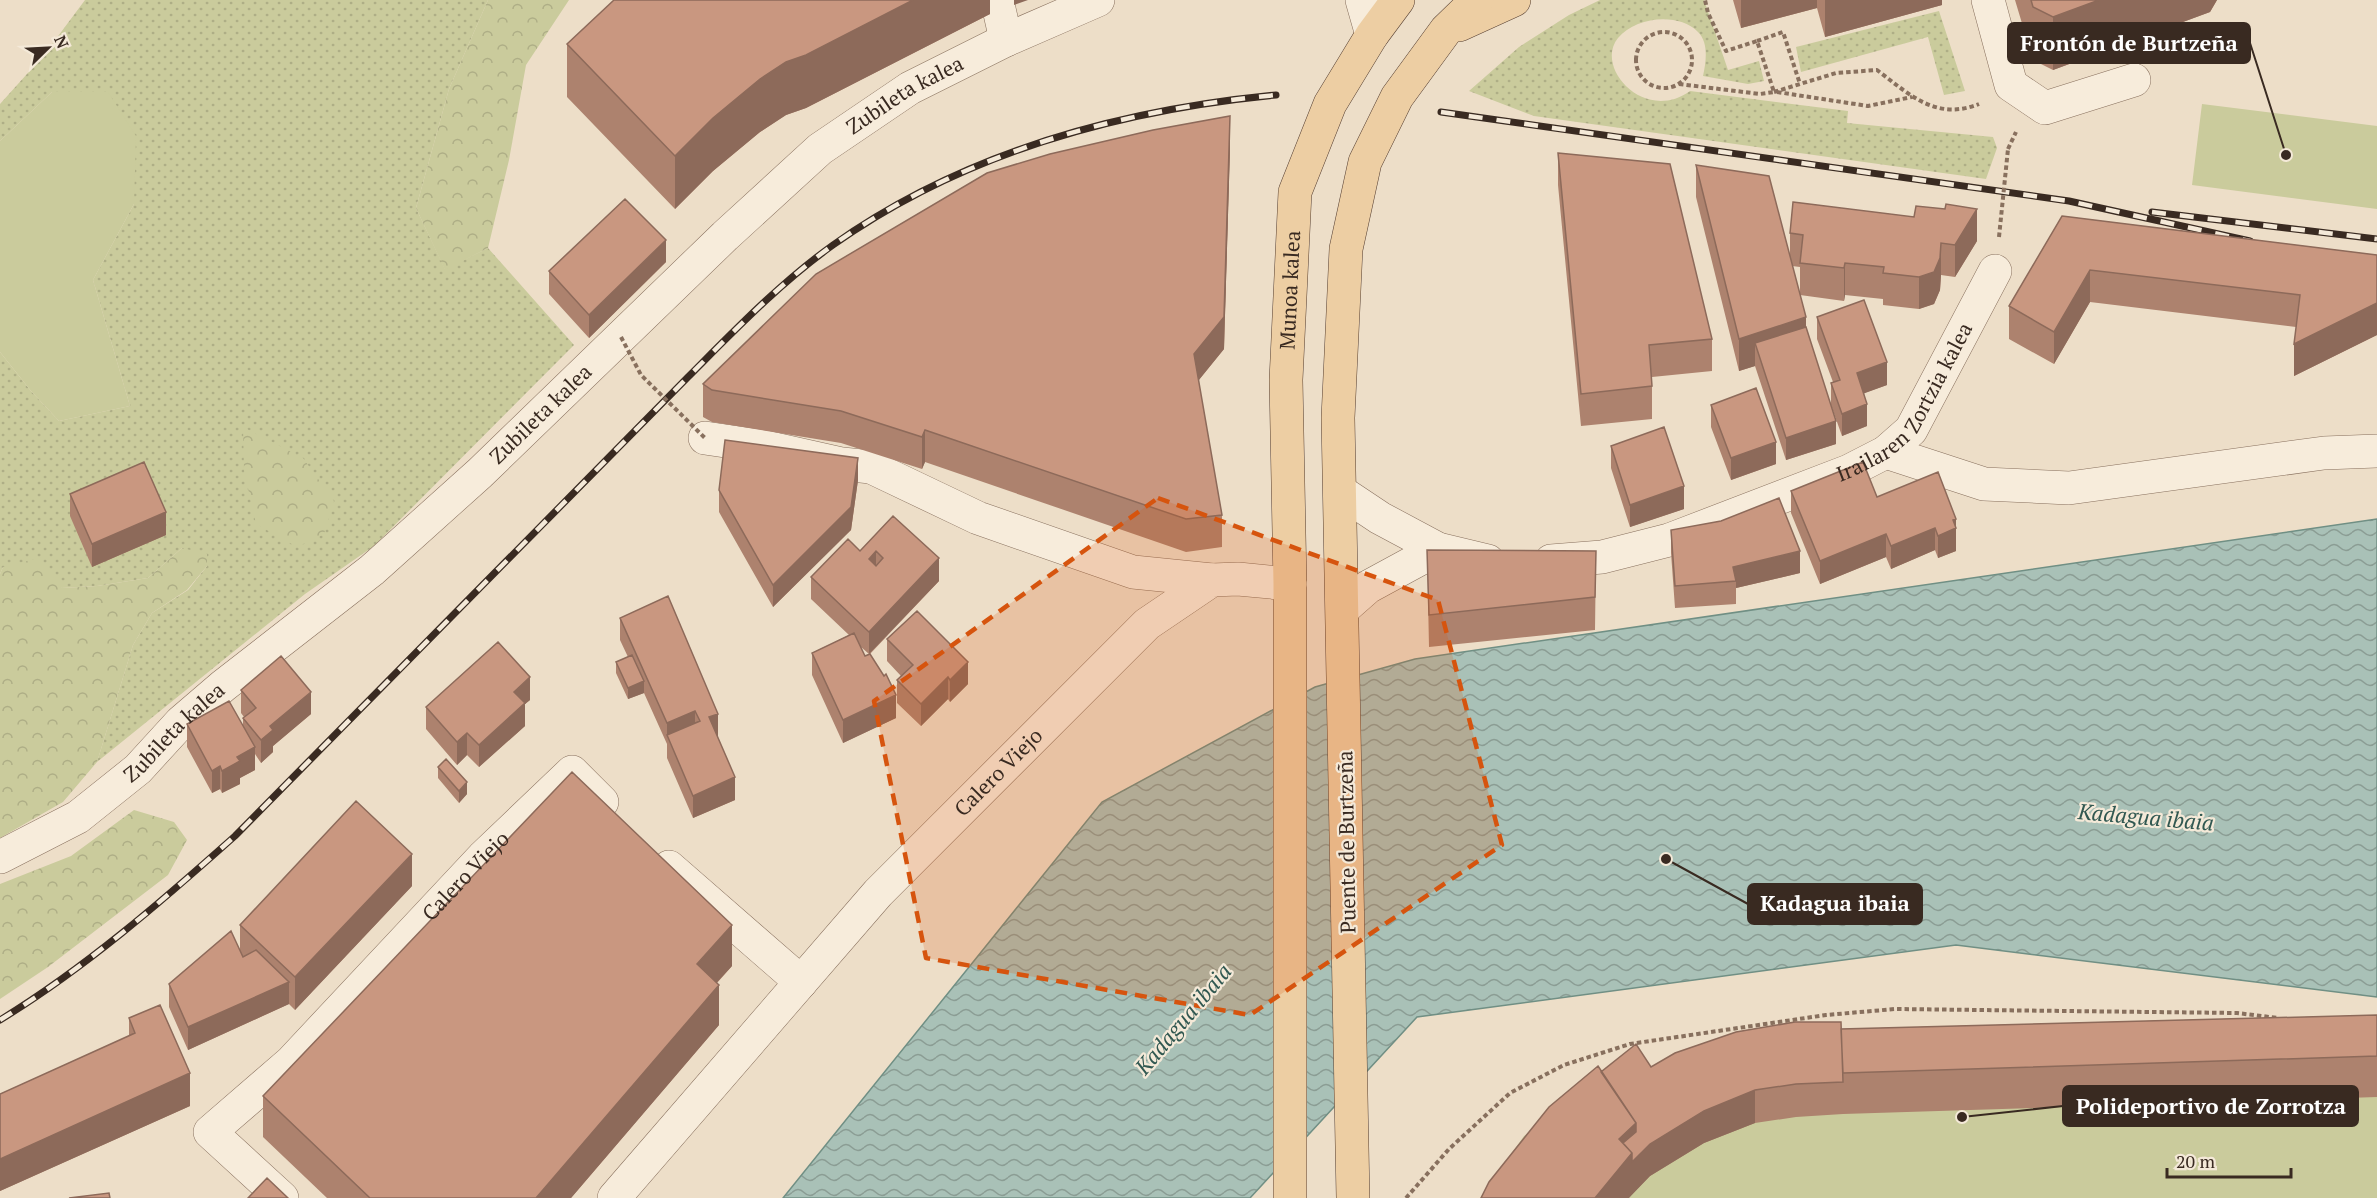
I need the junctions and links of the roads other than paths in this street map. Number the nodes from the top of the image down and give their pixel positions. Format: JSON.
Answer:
{"nodes":[{"id":1,"x":997,"y":0,"type":"edge"},
{"id":2,"x":1098,"y":0,"type":"edge"},
{"id":3,"x":1362,"y":0,"type":"edge"},
{"id":4,"x":1398,"y":0,"type":"edge"},
{"id":5,"x":1477,"y":0,"type":"edge"},
{"id":6,"x":1514,"y":0,"type":"edge"},
{"id":7,"x":1988,"y":0,"type":"edge"},
{"id":8,"x":1446,"y":30,"type":"junction"},
{"id":9,"x":1372,"y":36,"type":"junction"},
{"id":10,"x":1006,"y":40,"type":"junction"},
{"id":11,"x":2134,"y":80,"type":"dead end"},
{"id":12,"x":1995,"y":271,"type":"dead end"},
{"id":13,"x":705,"y":438,"type":"road end"},
{"id":14,"x":1886,"y":452,"type":"junction"},
{"id":15,"x":2377,"y":452,"type":"edge"},
{"id":16,"x":1341,"y":492,"type":"junction"},
{"id":17,"x":1438,"y":549,"type":"junction"},
{"id":18,"x":1212,"y":580,"type":"junction"},
{"id":19,"x":1290,"y":597,"type":"junction"},
{"id":20,"x":1343,"y":609,"type":"junction"},
{"id":21,"x":623,"y":822,"type":"edge"},
{"id":22,"x":648,"y":847,"type":"edge"},
{"id":23,"x":0,"y":857,"type":"edge"},
{"id":24,"x":801,"y":982,"type":"junction"},
{"id":25,"x":1353,"y":1195,"type":"edge"},
{"id":26,"x":282,"y":1198,"type":"edge"},
{"id":27,"x":614,"y":1198,"type":"edge"},
{"id":28,"x":1290,"y":1198,"type":"edge"}],
"edges":[{"from":1,"to":10,"type":"street"},
{"from":2,"to":10,"type":"street","name":"Zubileta kalea"},
{"from":3,"to":9,"type":"street"},
{"from":4,"to":9,"type":"main road","name":"Munoa kalea"},
{"from":5,"to":8,"type":"main road"},
{"from":6,"to":8,"type":"main road"},
{"from":7,"to":11,"type":"street"},
{"from":8,"to":16,"type":"main road"},
{"from":9,"to":19,"type":"main road","name":"Munoa kalea"},
{"from":10,"to":23,"type":"street","name":"Zubileta kalea"},
{"from":12,"to":14,"type":"street","name":"Irailaren Zortzia kalea"},
{"from":13,"to":18,"type":"street"},
{"from":14,"to":15,"type":"street"},
{"from":14,"to":17,"type":"street","name":"Irailaren Zortzia kalea"},
{"from":16,"to":17,"type":"street","name":"Irailaren Zortzia kalea"},
{"from":16,"to":20,"type":"main road","name":"Puente de Burtzeña"},
{"from":17,"to":20,"type":"street"},
{"from":18,"to":19,"type":"street"},
{"from":18,"to":24,"type":"street","name":"Calero Viejo"},
{"from":19,"to":28,"type":"main road"},
{"from":20,"to":25,"type":"main road","name":"Puente de Burtzeña"},
{"from":21,"to":26,"type":"street","name":"Calero Viejo"},
{"from":22,"to":24,"type":"street"},
{"from":24,"to":27,"type":"street","name":"Calero Viejo"}]}
